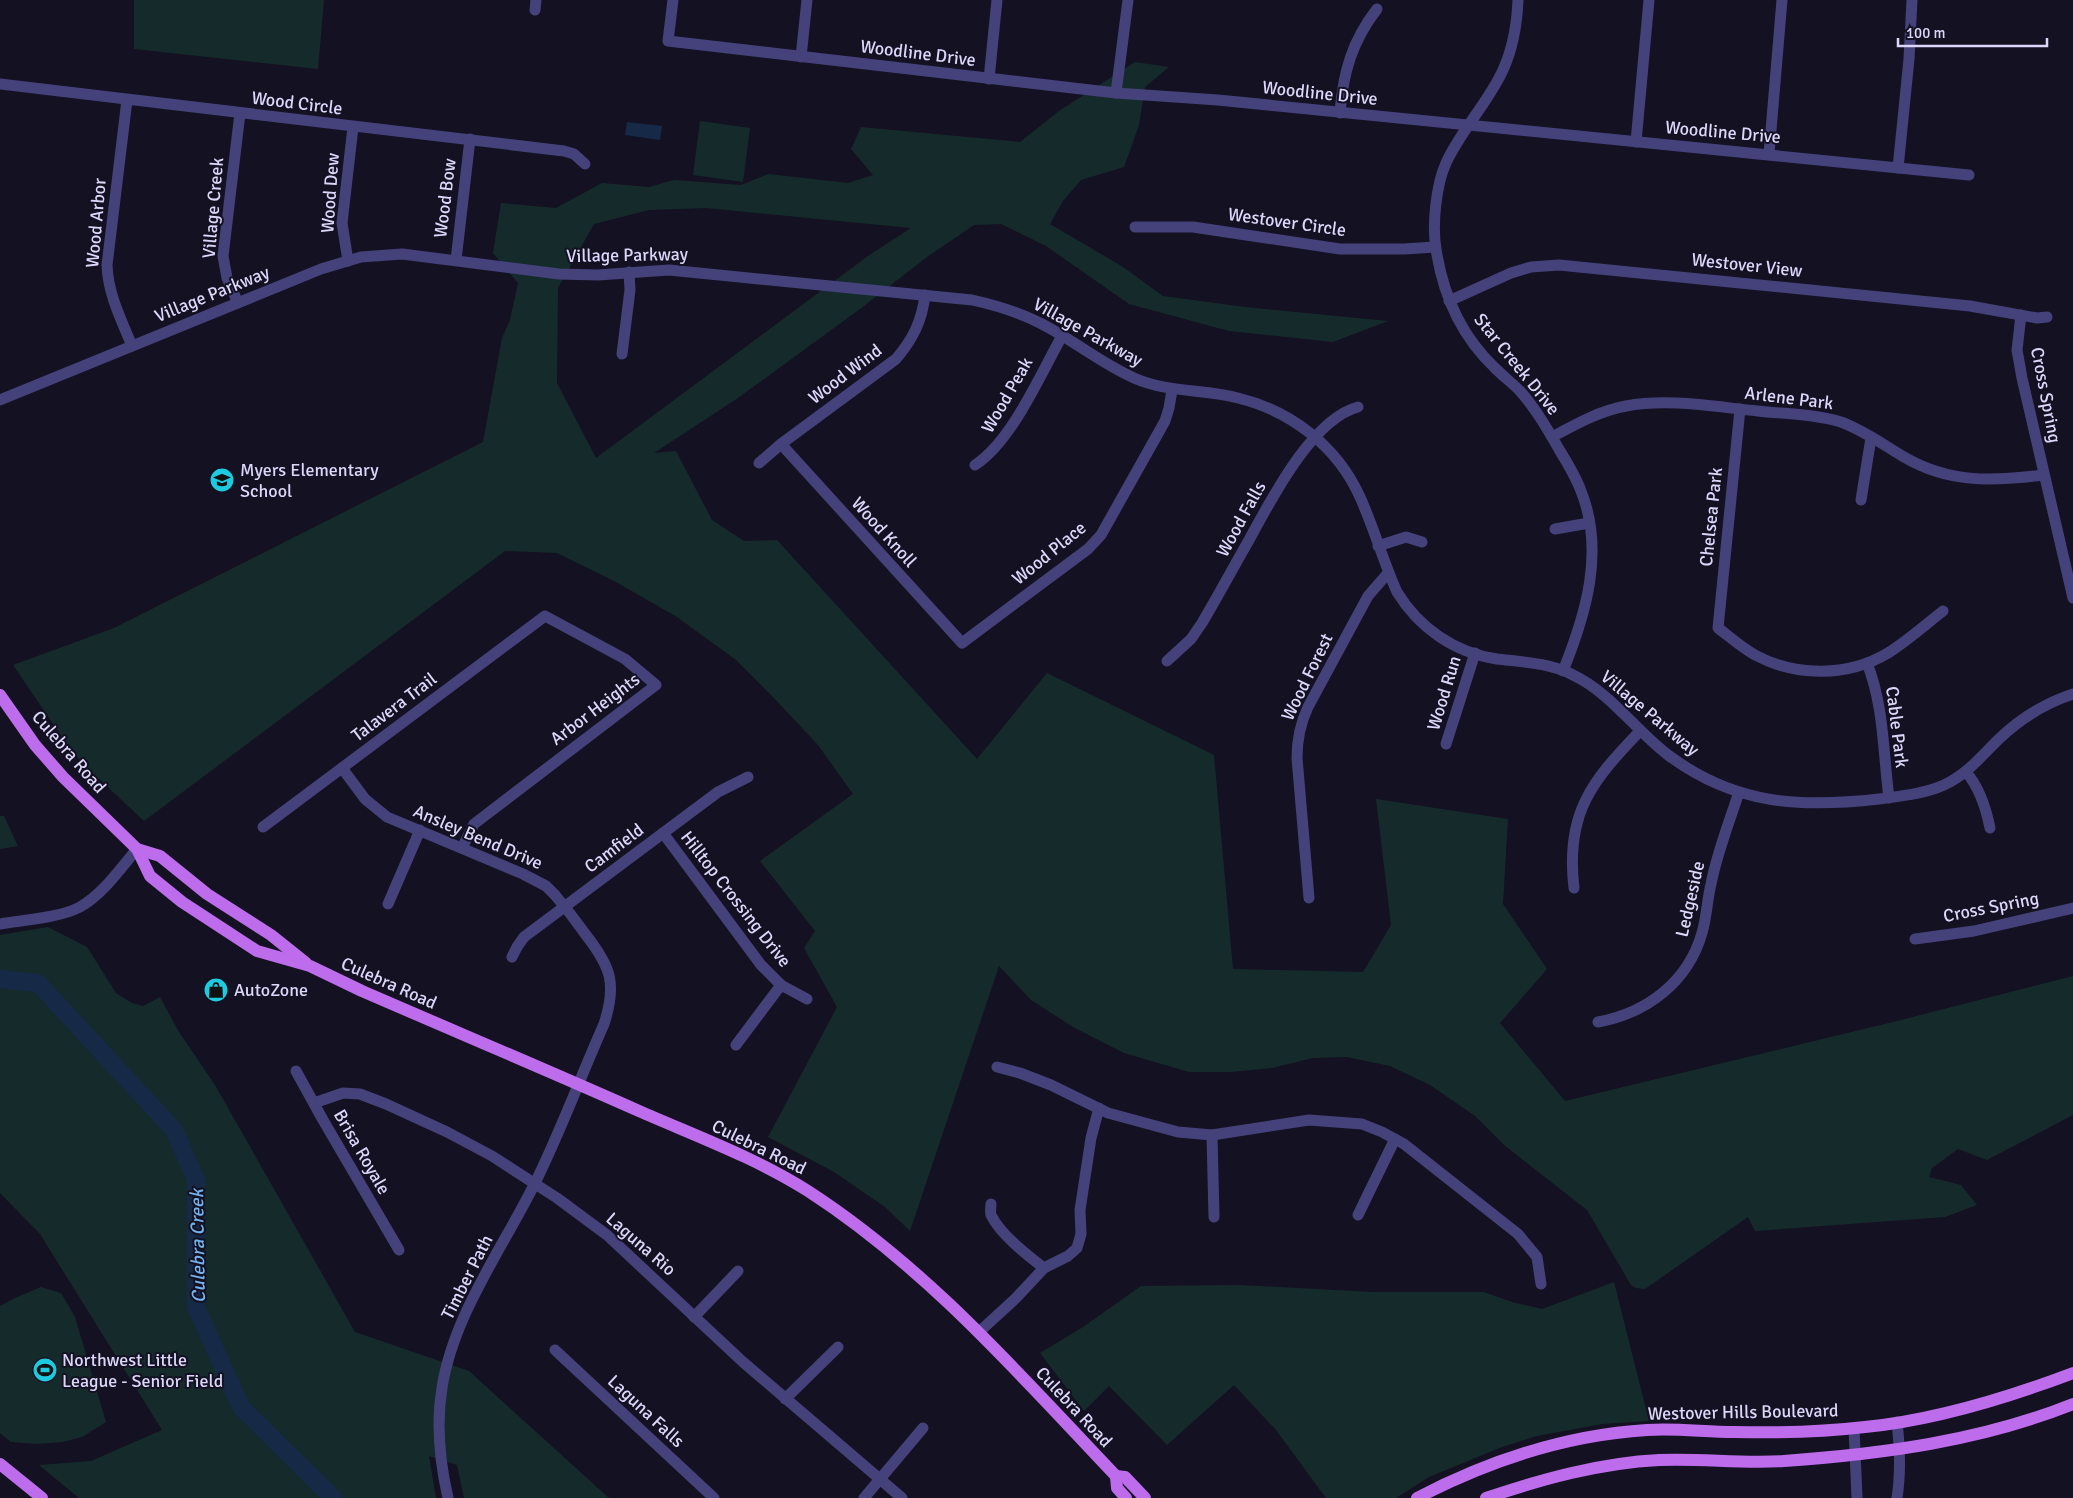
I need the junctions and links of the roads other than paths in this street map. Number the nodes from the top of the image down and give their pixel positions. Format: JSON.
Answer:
{"nodes":[{"id":1,"x":673,"y":0,"type":"edge"},
{"id":2,"x":806,"y":0,"type":"edge"},
{"id":3,"x":997,"y":0,"type":"edge"},
{"id":4,"x":1128,"y":0,"type":"edge"},
{"id":5,"x":1518,"y":0,"type":"edge"},
{"id":6,"x":1649,"y":0,"type":"edge"},
{"id":7,"x":1782,"y":0,"type":"edge"},
{"id":8,"x":1912,"y":0,"type":"edge"},
{"id":9,"x":1377,"y":9,"type":"dead end"},
{"id":10,"x":801,"y":56,"type":"junction"},
{"id":11,"x":989,"y":79,"type":"junction"},
{"id":12,"x":0,"y":84,"type":"edge"},
{"id":13,"x":1116,"y":93,"type":"junction"},
{"id":14,"x":127,"y":100,"type":"junction"},
{"id":15,"x":1340,"y":112,"type":"junction"},
{"id":16,"x":240,"y":113,"type":"junction"},
{"id":17,"x":1470,"y":125,"type":"junction"},
{"id":18,"x":353,"y":127,"type":"junction"},
{"id":19,"x":470,"y":140,"type":"junction"},
{"id":20,"x":1636,"y":142,"type":"junction"},
{"id":21,"x":1769,"y":154,"type":"junction"},
{"id":22,"x":585,"y":164,"type":"dead end"},
{"id":23,"x":1898,"y":168,"type":"junction"},
{"id":24,"x":1969,"y":176,"type":"dead end"},
{"id":25,"x":1135,"y":227,"type":"dead end"},
{"id":26,"x":1436,"y":247,"type":"junction"},
{"id":27,"x":456,"y":260,"type":"junction"},
{"id":28,"x":348,"y":261,"type":"junction"},
{"id":29,"x":629,"y":272,"type":"junction"},
{"id":30,"x":925,"y":295,"type":"junction"},
{"id":31,"x":1449,"y":301,"type":"junction"},
{"id":32,"x":238,"y":303,"type":"junction"},
{"id":33,"x":2021,"y":315,"type":"junction"},
{"id":34,"x":2048,"y":317,"type":"dead end"},
{"id":35,"x":1062,"y":336,"type":"junction"},
{"id":36,"x":132,"y":346,"type":"junction"},
{"id":37,"x":622,"y":354,"type":"dead end"},
{"id":38,"x":1172,"y":390,"type":"junction"},
{"id":39,"x":0,"y":399,"type":"edge"},
{"id":40,"x":1358,"y":407,"type":"dead end"},
{"id":41,"x":1740,"y":409,"type":"junction"},
{"id":42,"x":1552,"y":437,"type":"junction"},
{"id":43,"x":1316,"y":438,"type":"junction"},
{"id":44,"x":1871,"y":438,"type":"junction"},
{"id":45,"x":780,"y":444,"type":"junction"},
{"id":46,"x":759,"y":463,"type":"dead end"},
{"id":47,"x":975,"y":465,"type":"dead end"},
{"id":48,"x":2044,"y":475,"type":"junction"},
{"id":49,"x":1860,"y":500,"type":"dead end"},
{"id":50,"x":1590,"y":523,"type":"junction"},
{"id":51,"x":1554,"y":529,"type":"dead end"},
{"id":52,"x":1422,"y":542,"type":"dead end"},
{"id":53,"x":1378,"y":546,"type":"junction"},
{"id":54,"x":1388,"y":573,"type":"junction"},
{"id":55,"x":2073,"y":598,"type":"edge"},
{"id":56,"x":1943,"y":611,"type":"dead end"},
{"id":57,"x":545,"y":616,"type":"joint"},
{"id":58,"x":962,"y":643,"type":"joint"},
{"id":59,"x":1475,"y":653,"type":"junction"},
{"id":60,"x":1167,"y":661,"type":"dead end"},
{"id":61,"x":1867,"y":663,"type":"junction"},
{"id":62,"x":1563,"y":671,"type":"junction"},
{"id":63,"x":2073,"y":694,"type":"edge"},
{"id":64,"x":0,"y":696,"type":"edge"},
{"id":65,"x":1640,"y":731,"type":"junction"},
{"id":66,"x":1446,"y":744,"type":"dead end"},
{"id":67,"x":342,"y":768,"type":"junction"},
{"id":68,"x":1966,"y":772,"type":"junction"},
{"id":69,"x":748,"y":777,"type":"dead end"},
{"id":70,"x":1739,"y":792,"type":"junction"},
{"id":71,"x":1889,"y":798,"type":"junction"},
{"id":72,"x":263,"y":826,"type":"dead end"},
{"id":73,"x":1990,"y":828,"type":"dead end"},
{"id":74,"x":420,"y":830,"type":"junction"},
{"id":75,"x":663,"y":833,"type":"junction"},
{"id":76,"x":462,"y":848,"type":"junction"},
{"id":77,"x":137,"y":849,"type":"junction"},
{"id":78,"x":1574,"y":888,"type":"dead end"},
{"id":79,"x":1309,"y":898,"type":"dead end"},
{"id":80,"x":388,"y":904,"type":"dead end"},
{"id":81,"x":565,"y":907,"type":"junction"},
{"id":82,"x":2073,"y":908,"type":"edge"},
{"id":83,"x":0,"y":924,"type":"edge"},
{"id":84,"x":1915,"y":939,"type":"dead end"},
{"id":85,"x":512,"y":957,"type":"dead end"},
{"id":86,"x":310,"y":966,"type":"junction"},
{"id":87,"x":781,"y":985,"type":"junction"},
{"id":88,"x":808,"y":999,"type":"dead end"},
{"id":89,"x":1598,"y":1022,"type":"dead end"},
{"id":90,"x":736,"y":1045,"type":"dead end"},
{"id":91,"x":997,"y":1067,"type":"dead end"},
{"id":92,"x":296,"y":1071,"type":"dead end"},
{"id":93,"x":578,"y":1084,"type":"junction"},
{"id":94,"x":314,"y":1103,"type":"junction"},
{"id":95,"x":1099,"y":1108,"type":"junction"},
{"id":96,"x":1212,"y":1135,"type":"junction"},
{"id":97,"x":1395,"y":1139,"type":"junction"},
{"id":98,"x":535,"y":1183,"type":"junction"},
{"id":99,"x":991,"y":1204,"type":"dead end"},
{"id":100,"x":1358,"y":1216,"type":"dead end"},
{"id":101,"x":1214,"y":1217,"type":"dead end"},
{"id":102,"x":399,"y":1250,"type":"dead end"},
{"id":103,"x":1044,"y":1268,"type":"junction"},
{"id":104,"x":738,"y":1271,"type":"dead end"},
{"id":105,"x":1540,"y":1284,"type":"dead end"},
{"id":106,"x":694,"y":1317,"type":"junction"},
{"id":107,"x":979,"y":1332,"type":"junction"},
{"id":108,"x":838,"y":1347,"type":"dead end"},
{"id":109,"x":555,"y":1350,"type":"dead end"},
{"id":110,"x":2073,"y":1373,"type":"edge"},
{"id":111,"x":785,"y":1399,"type":"junction"},
{"id":112,"x":2073,"y":1404,"type":"edge"},
{"id":113,"x":1897,"y":1422,"type":"junction"},
{"id":114,"x":923,"y":1428,"type":"dead end"},
{"id":115,"x":1854,"y":1428,"type":"junction"},
{"id":116,"x":1900,"y":1450,"type":"junction"},
{"id":117,"x":1856,"y":1454,"type":"junction"},
{"id":118,"x":0,"y":1464,"type":"edge"},
{"id":119,"x":1116,"y":1476,"type":"junction"},
{"id":120,"x":880,"y":1480,"type":"junction"},
{"id":121,"x":42,"y":1498,"type":"edge"},
{"id":122,"x":448,"y":1498,"type":"edge"},
{"id":123,"x":714,"y":1498,"type":"edge"},
{"id":124,"x":864,"y":1498,"type":"edge"},
{"id":125,"x":902,"y":1498,"type":"edge"},
{"id":126,"x":1126,"y":1498,"type":"edge"},
{"id":127,"x":1145,"y":1498,"type":"edge"},
{"id":128,"x":1417,"y":1498,"type":"edge"},
{"id":129,"x":1486,"y":1498,"type":"edge"},
{"id":130,"x":1856,"y":1498,"type":"edge"},
{"id":131,"x":1897,"y":1498,"type":"edge"}],
"edges":[{"from":1,"to":10,"type":"street","name":"Woodline Drive"},
{"from":2,"to":10,"type":"street"},
{"from":3,"to":11,"type":"street"},
{"from":4,"to":13,"type":"street"},
{"from":5,"to":17,"type":"street","name":"Star Creek Drive"},
{"from":6,"to":20,"type":"street"},
{"from":7,"to":21,"type":"street"},
{"from":8,"to":23,"type":"street"},
{"from":9,"to":15,"type":"street"},
{"from":10,"to":11,"type":"street","name":"Woodline Drive"},
{"from":11,"to":13,"type":"street","name":"Woodline Drive"},
{"from":12,"to":14,"type":"street","name":"Wood Circle"},
{"from":13,"to":15,"type":"street","name":"Woodline Drive"},
{"from":14,"to":16,"type":"street","name":"Wood Circle"},
{"from":14,"to":36,"type":"street","name":"Wood Arbor"},
{"from":15,"to":17,"type":"street","name":"Woodline Drive"},
{"from":16,"to":18,"type":"street","name":"Wood Circle"},
{"from":16,"to":32,"type":"street","name":"Village Creek"},
{"from":17,"to":20,"type":"street","name":"Woodline Drive"},
{"from":17,"to":26,"type":"street","name":"Star Creek Drive"},
{"from":18,"to":19,"type":"street","name":"Wood Circle"},
{"from":18,"to":28,"type":"street","name":"Wood Dew"},
{"from":19,"to":22,"type":"street","name":"Wood Circle"},
{"from":19,"to":27,"type":"street","name":"Wood Bow"},
{"from":20,"to":21,"type":"street","name":"Woodline Drive"},
{"from":21,"to":23,"type":"street","name":"Woodline Drive"},
{"from":23,"to":24,"type":"street","name":"Woodline Drive"},
{"from":25,"to":26,"type":"street","name":"Westover Circle"},
{"from":26,"to":31,"type":"street","name":"Star Creek Drive"},
{"from":27,"to":28,"type":"street","name":"Village Parkway"},
{"from":27,"to":29,"type":"street","name":"Village Parkway"},
{"from":28,"to":32,"type":"street","name":"Village Parkway"},
{"from":29,"to":30,"type":"street","name":"Village Parkway"},
{"from":29,"to":37,"type":"street"},
{"from":30,"to":35,"type":"street","name":"Village Parkway"},
{"from":30,"to":45,"type":"street","name":"Wood Wind"},
{"from":31,"to":33,"type":"street","name":"Westover View"},
{"from":31,"to":42,"type":"street","name":"Star Creek Drive"},
{"from":32,"to":36,"type":"street","name":"Village Parkway"},
{"from":33,"to":34,"type":"street","name":"Westover View"},
{"from":33,"to":48,"type":"street","name":"Cross Spring"},
{"from":35,"to":38,"type":"street","name":"Village Parkway"},
{"from":35,"to":47,"type":"street","name":"Wood Peak"},
{"from":36,"to":39,"type":"street","name":"Village Parkway"},
{"from":38,"to":43,"type":"street","name":"Village Parkway"},
{"from":38,"to":58,"type":"street","name":"Wood Place"},
{"from":40,"to":43,"type":"street","name":"Wood Falls"},
{"from":41,"to":42,"type":"street","name":"Arlene Park"},
{"from":41,"to":44,"type":"street","name":"Arlene Park"},
{"from":41,"to":61,"type":"street","name":"Chelsea Park"},
{"from":42,"to":50,"type":"street","name":"Star Creek Drive"},
{"from":43,"to":53,"type":"street","name":"Village Parkway"},
{"from":43,"to":60,"type":"street","name":"Wood Falls"},
{"from":44,"to":48,"type":"street","name":"Arlene Park"},
{"from":44,"to":49,"type":"street"},
{"from":45,"to":46,"type":"street","name":"Wood Wind"},
{"from":45,"to":58,"type":"street","name":"Wood Knoll"},
{"from":48,"to":55,"type":"street","name":"Cross Spring"},
{"from":50,"to":51,"type":"street"},
{"from":50,"to":62,"type":"street","name":"Star Creek Drive"},
{"from":52,"to":53,"type":"street"},
{"from":53,"to":54,"type":"street","name":"Village Parkway"},
{"from":54,"to":59,"type":"street","name":"Village Parkway"},
{"from":54,"to":79,"type":"street","name":"Wood Forest"},
{"from":56,"to":61,"type":"street"},
{"from":57,"to":67,"type":"street","name":"Talavera Trail"},
{"from":57,"to":76,"type":"street","name":"Arbor Heights"},
{"from":59,"to":62,"type":"street","name":"Village Parkway"},
{"from":59,"to":66,"type":"street","name":"Wood Run"},
{"from":61,"to":71,"type":"street","name":"Cable Park"},
{"from":62,"to":65,"type":"street","name":"Village Parkway"},
{"from":63,"to":68,"type":"street","name":"Village Parkway"},
{"from":64,"to":77,"type":"main road","name":"Culebra Road"},
{"from":65,"to":70,"type":"street","name":"Village Parkway"},
{"from":65,"to":78,"type":"street"},
{"from":67,"to":72,"type":"street","name":"Talavera Trail"},
{"from":67,"to":74,"type":"street","name":"Ansley Bend Drive"},
{"from":68,"to":71,"type":"street","name":"Village Parkway"},
{"from":68,"to":73,"type":"street"},
{"from":69,"to":75,"type":"street","name":"Camfield"},
{"from":70,"to":71,"type":"street","name":"Village Parkway"},
{"from":70,"to":89,"type":"street","name":"Ledgeside"},
{"from":74,"to":76,"type":"street","name":"Ansley Bend Drive"},
{"from":74,"to":80,"type":"street"},
{"from":75,"to":81,"type":"street","name":"Camfield"},
{"from":75,"to":87,"type":"street","name":"Hilltop Crossing Drive"},
{"from":76,"to":81,"type":"street","name":"Ansley Bend Drive"},
{"from":77,"to":83,"type":"street"},
{"from":77,"to":86,"type":"main road","name":"Culebra Road"},
{"from":77,"to":86,"type":"main road","name":"Culebra Road"},
{"from":81,"to":85,"type":"street","name":"Camfield"},
{"from":81,"to":93,"type":"street","name":"Ansley Bend Drive"},
{"from":82,"to":84,"type":"street","name":"Cross Spring"},
{"from":86,"to":93,"type":"main road","name":"Culebra Road"},
{"from":87,"to":88,"type":"street","name":"Hilltop Crossing Drive"},
{"from":87,"to":90,"type":"street"},
{"from":91,"to":95,"type":"street"},
{"from":92,"to":94,"type":"street","name":"Brisa Royale"},
{"from":93,"to":98,"type":"street","name":"Timber Path"},
{"from":93,"to":107,"type":"main road","name":"Culebra Road"},
{"from":94,"to":98,"type":"street","name":"Laguna Rio"},
{"from":94,"to":102,"type":"street","name":"Brisa Royale"},
{"from":95,"to":96,"type":"street"},
{"from":95,"to":103,"type":"street"},
{"from":96,"to":97,"type":"street"},
{"from":96,"to":101,"type":"street"},
{"from":97,"to":100,"type":"street"},
{"from":97,"to":105,"type":"street"},
{"from":98,"to":106,"type":"street","name":"Laguna Rio"},
{"from":98,"to":122,"type":"street","name":"Timber Path"},
{"from":99,"to":103,"type":"street"},
{"from":103,"to":107,"type":"street"},
{"from":104,"to":106,"type":"street"},
{"from":106,"to":111,"type":"street","name":"Laguna Rio"},
{"from":107,"to":119,"type":"main road","name":"Culebra Road"},
{"from":108,"to":111,"type":"street"},
{"from":109,"to":123,"type":"street","name":"Laguna Falls"},
{"from":110,"to":113,"type":"main road","name":"Westover Hills Boulevard"},
{"from":111,"to":120,"type":"street","name":"Laguna Rio"},
{"from":112,"to":116,"type":"main road"},
{"from":113,"to":115,"type":"main road","name":"Westover Hills Boulevard"},
{"from":113,"to":116,"type":"street"},
{"from":114,"to":120,"type":"street"},
{"from":115,"to":117,"type":"street"},
{"from":115,"to":128,"type":"main road","name":"Westover Hills Boulevard"},
{"from":116,"to":117,"type":"main road"},
{"from":116,"to":131,"type":"street"},
{"from":117,"to":129,"type":"main road"},
{"from":117,"to":130,"type":"street"},
{"from":118,"to":121,"type":"main road"},
{"from":119,"to":126,"type":"main road","name":"Culebra Road"},
{"from":119,"to":127,"type":"main road","name":"Culebra Road"},
{"from":120,"to":124,"type":"street"},
{"from":120,"to":125,"type":"street","name":"Laguna Rio"}]}
